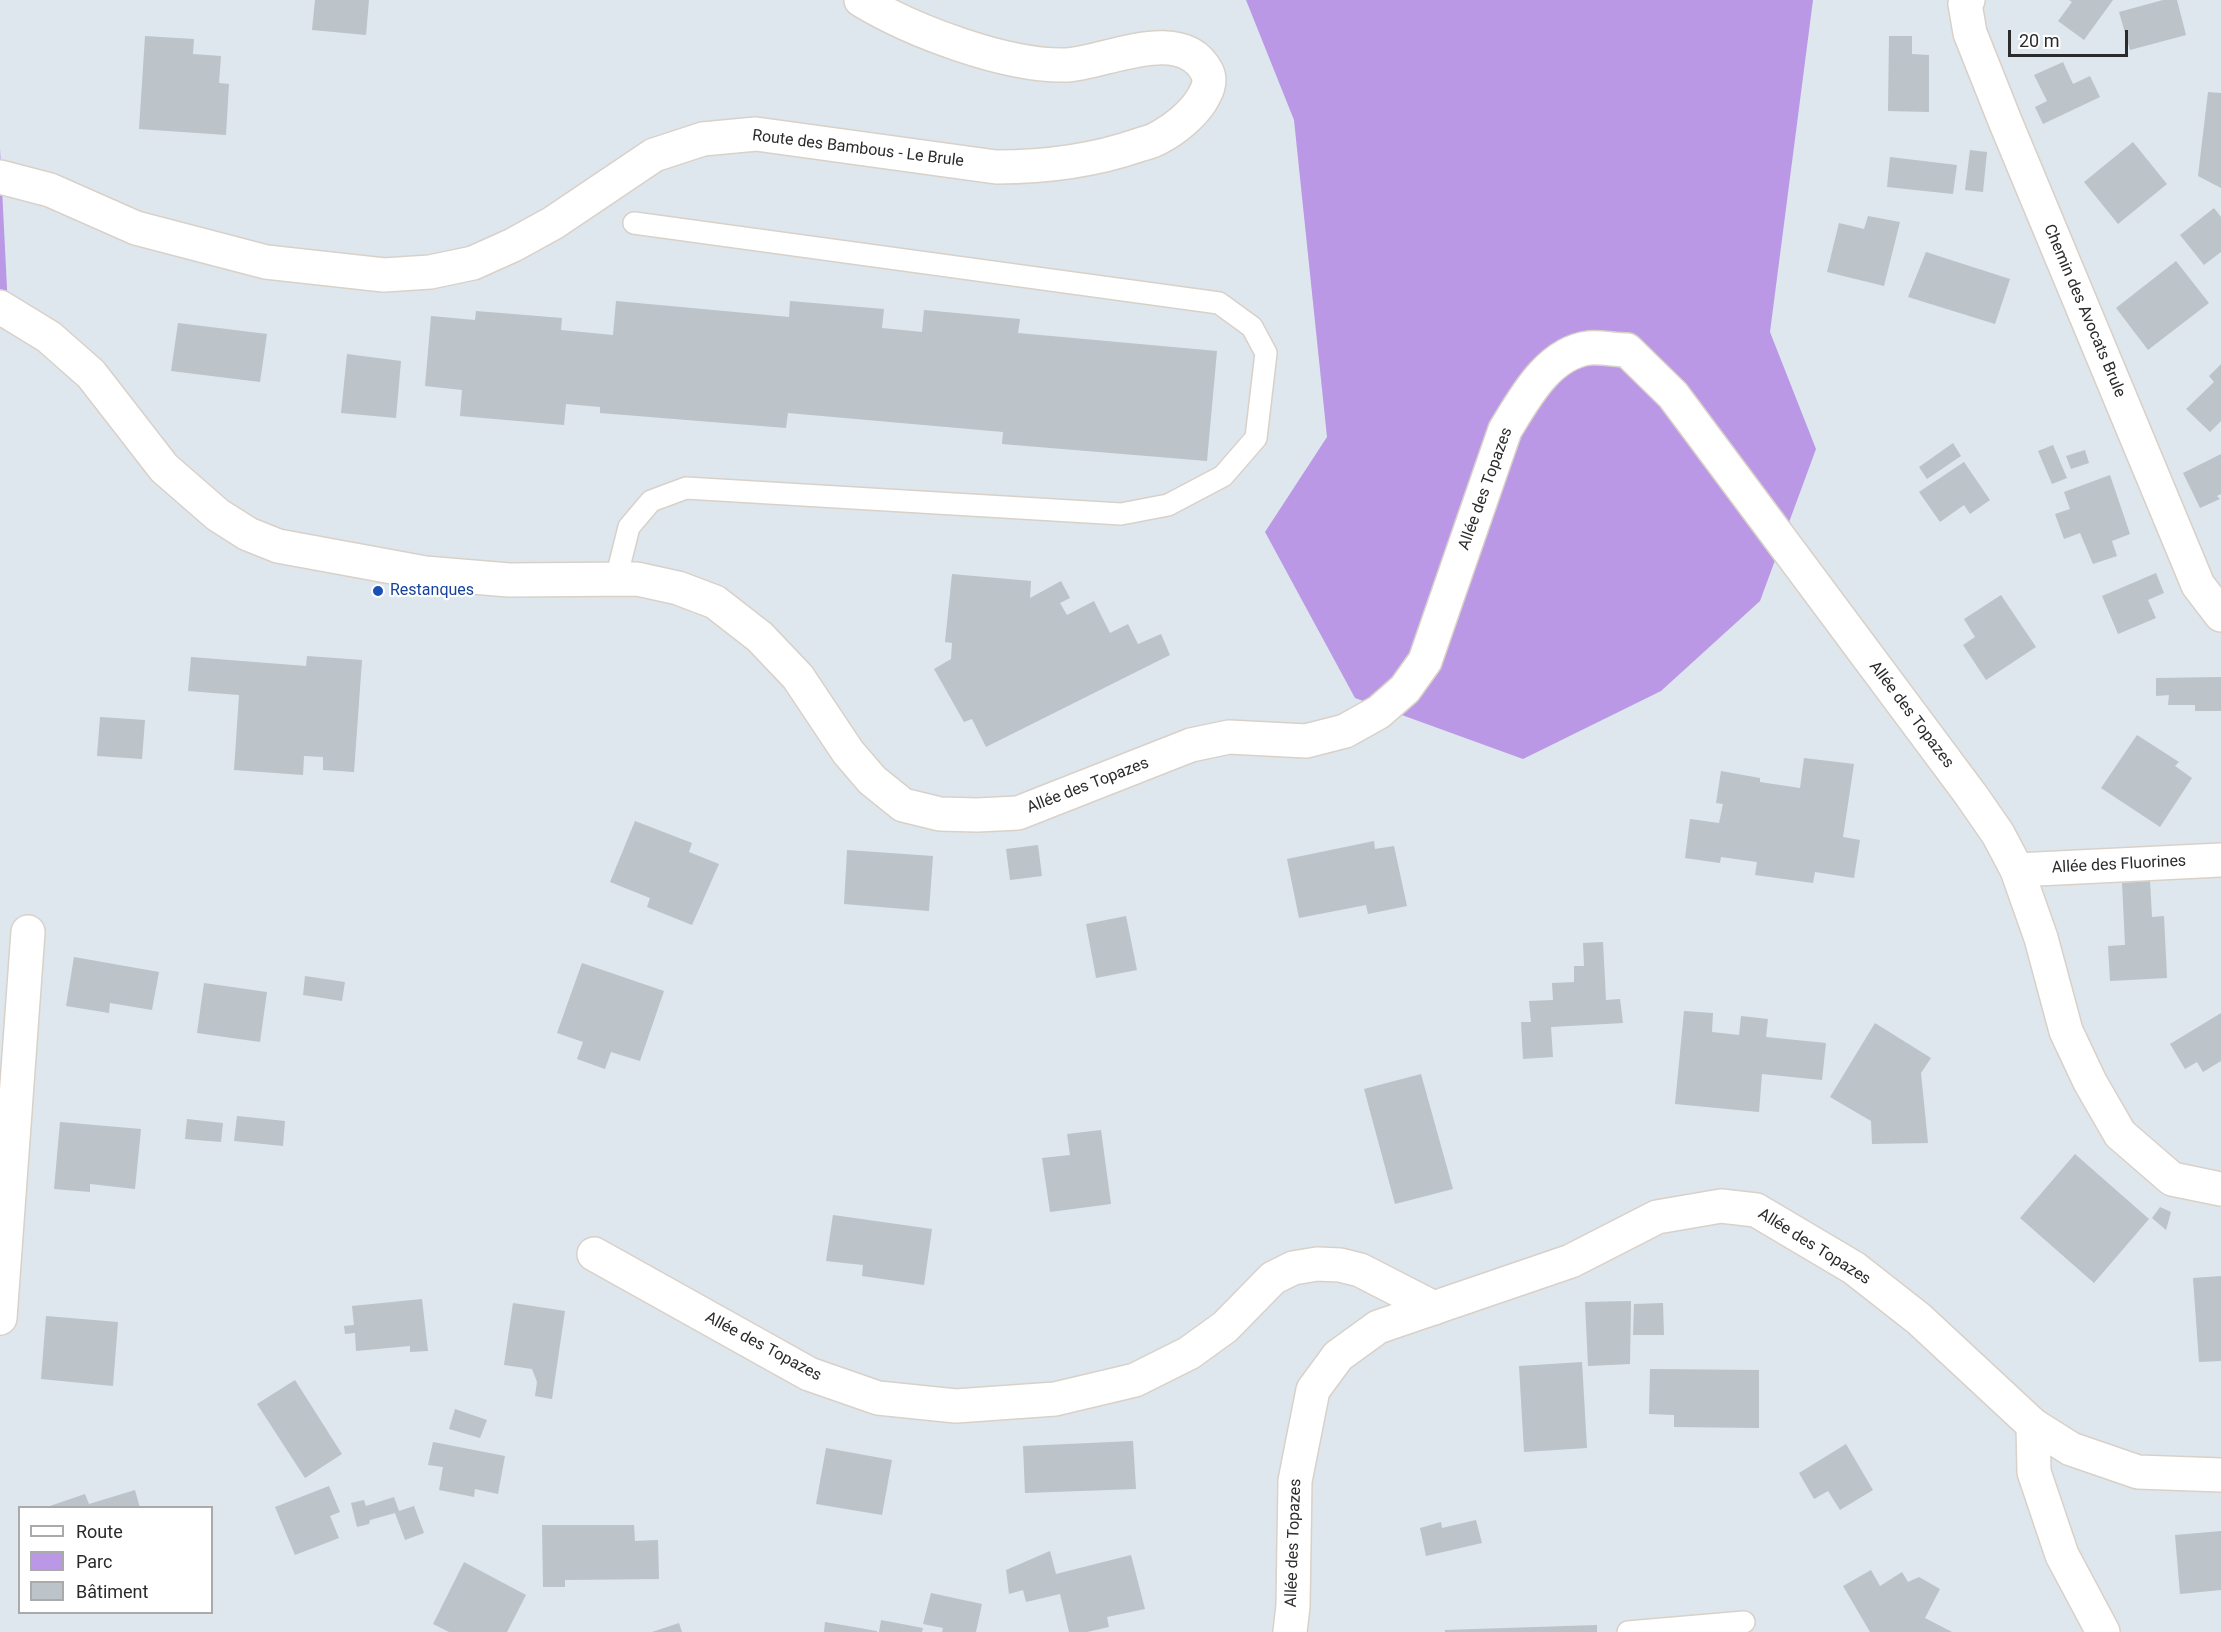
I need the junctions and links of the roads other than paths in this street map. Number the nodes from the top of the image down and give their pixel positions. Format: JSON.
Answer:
{"nodes":[{"id":1,"x":861,"y":0,"type":"edge"},
{"id":2,"x":1968,"y":0,"type":"edge"},
{"id":3,"x":0,"y":177,"type":"edge"},
{"id":4,"x":634,"y":224,"type":"dead end"},
{"id":5,"x":0,"y":307,"type":"edge"},
{"id":6,"x":616,"y":579,"type":"junction"},
{"id":7,"x":2221,"y":615,"type":"edge"},
{"id":8,"x":2221,"y":860,"type":"edge"},
{"id":9,"x":2017,"y":870,"type":"junction"},
{"id":10,"x":28,"y":932,"type":"dead end"},
{"id":11,"x":2221,"y":1189,"type":"edge"},
{"id":12,"x":594,"y":1254,"type":"dead end"},
{"id":13,"x":1434,"y":1308,"type":"junction"},
{"id":14,"x":0,"y":1318,"type":"edge"},
{"id":15,"x":2034,"y":1425,"type":"junction"},
{"id":16,"x":2221,"y":1475,"type":"edge"},
{"id":17,"x":1744,"y":1622,"type":"dead end"},
{"id":18,"x":1290,"y":1632,"type":"edge"},
{"id":19,"x":1628,"y":1632,"type":"edge"},
{"id":20,"x":2103,"y":1632,"type":"edge"}],
"edges":[{"from":1,"to":3,"type":"main road","name":"Route des Bambous - Le Brule"},
{"from":2,"to":7,"type":"main road","name":"Chemin des Avocats Brule"},
{"from":4,"to":6,"type":"lane"},
{"from":5,"to":6,"type":"main road"},
{"from":6,"to":9,"type":"main road","name":"Allée des Topazes"},
{"from":8,"to":9,"type":"main road","name":"Allée des Fluorines"},
{"from":9,"to":11,"type":"main road","name":"Allée des Topazes"},
{"from":10,"to":14,"type":"main road"},
{"from":12,"to":13,"type":"main road","name":"Allée des Topazes"},
{"from":13,"to":15,"type":"main road","name":"Allée des Topazes"},
{"from":13,"to":18,"type":"main road","name":"Allée des Topazes"},
{"from":15,"to":16,"type":"main road","name":"Allée des Topazes"},
{"from":15,"to":20,"type":"main road"},
{"from":17,"to":19,"type":"lane"}]}
